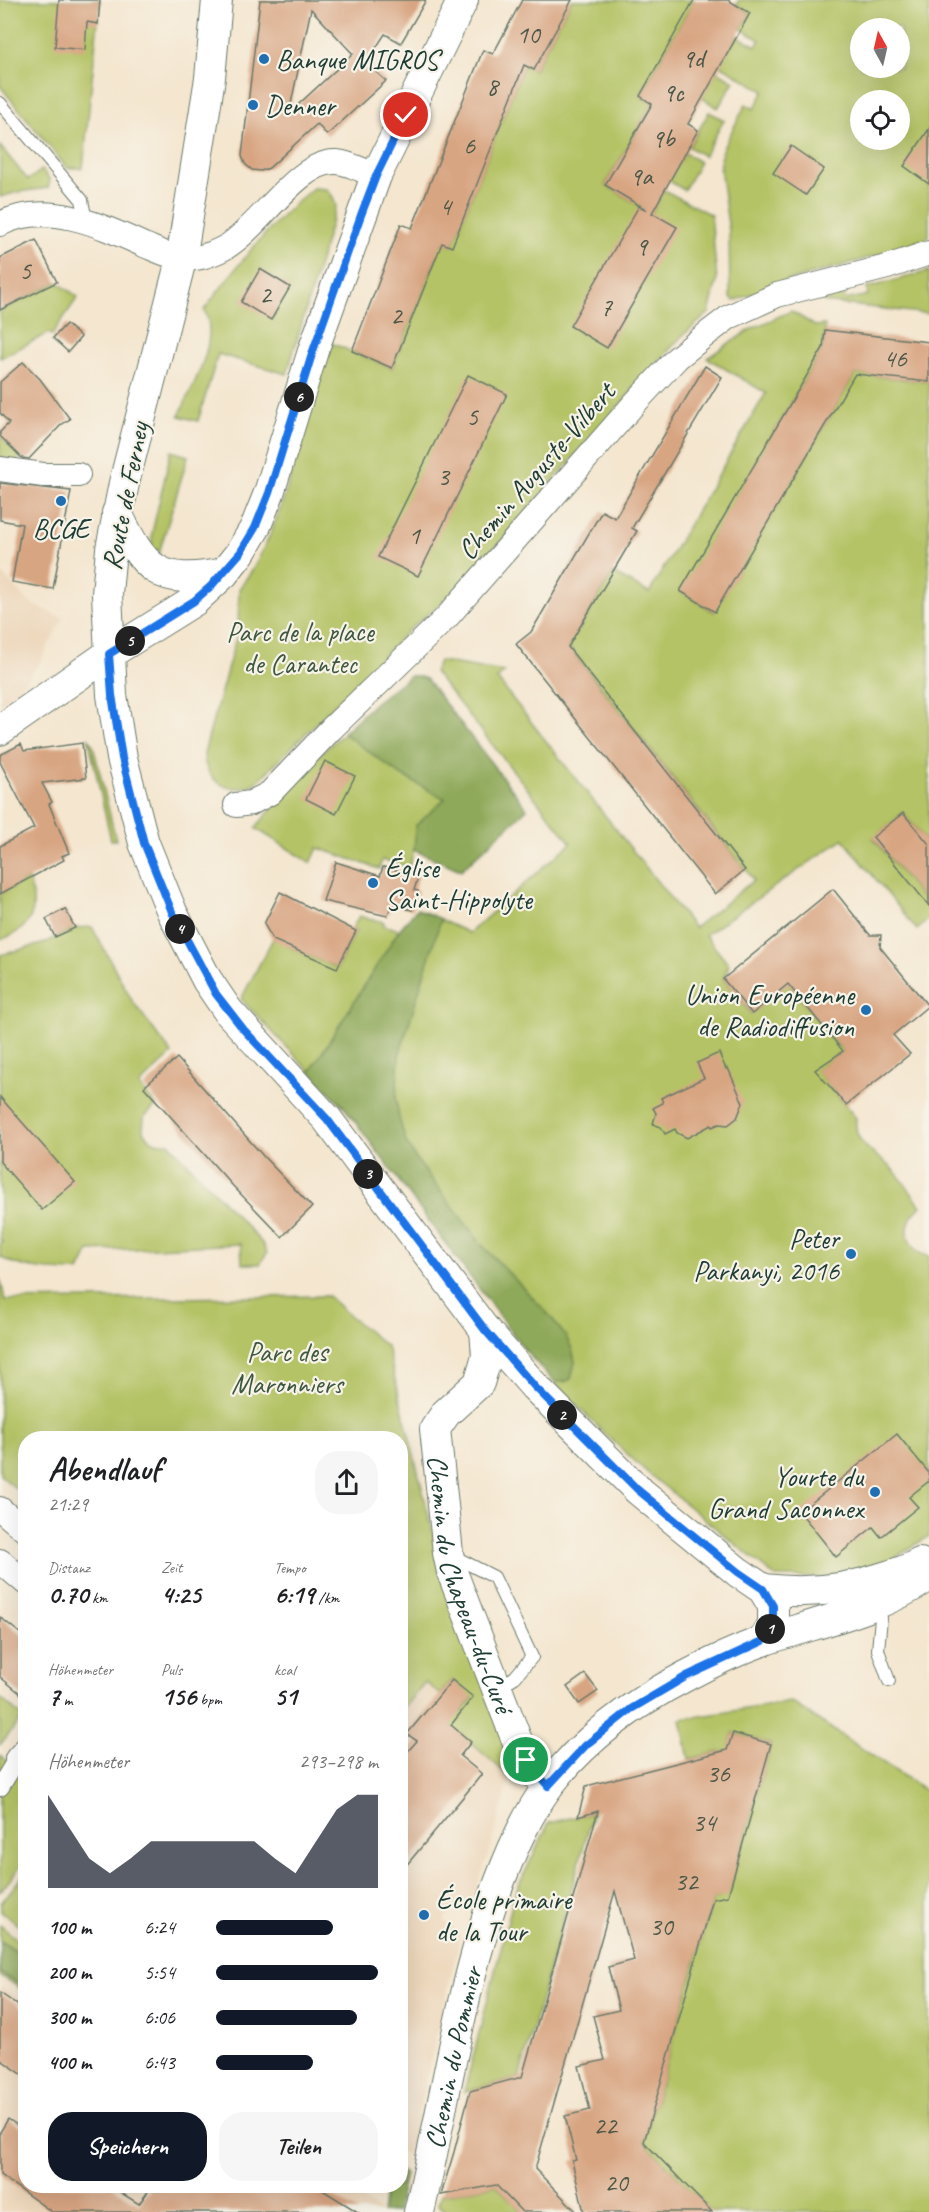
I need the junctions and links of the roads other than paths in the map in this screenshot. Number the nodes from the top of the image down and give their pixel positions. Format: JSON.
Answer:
{"nodes":[{"id":1,"x":217,"y":0,"type":"edge"},
{"id":2,"x":463,"y":0,"type":"edge"},
{"id":3,"x":0,"y":103,"type":"edge"},
{"id":4,"x":376,"y":176,"type":"junction"},
{"id":5,"x":86,"y":221,"type":"junction"},
{"id":6,"x":0,"y":224,"type":"edge"},
{"id":7,"x":929,"y":253,"type":"edge"},
{"id":8,"x":181,"y":260,"type":"junction"},
{"id":9,"x":0,"y":469,"type":"edge"},
{"id":10,"x":78,"y":475,"type":"dead end"},
{"id":11,"x":117,"y":513,"type":"junction"},
{"id":12,"x":224,"y":573,"type":"junction"},
{"id":13,"x":109,"y":654,"type":"junction"},
{"id":14,"x":0,"y":730,"type":"edge"},
{"id":15,"x":236,"y":805,"type":"dead end"},
{"id":16,"x":485,"y":1330,"type":"junction"},
{"id":17,"x":479,"y":1383,"type":"junction"},
{"id":18,"x":535,"y":1387,"type":"junction"},
{"id":19,"x":0,"y":1509,"type":"edge"},
{"id":20,"x":18,"y":1524,"type":"edge"},
{"id":21,"x":448,"y":1553,"type":"junction"},
{"id":22,"x":929,"y":1557,"type":"edge"},
{"id":23,"x":0,"y":1561,"type":"edge"},
{"id":24,"x":18,"y":1576,"type":"edge"},
{"id":25,"x":929,"y":1576,"type":"edge"},
{"id":26,"x":763,"y":1589,"type":"junction"},
{"id":27,"x":878,"y":1604,"type":"junction"},
{"id":28,"x":763,"y":1641,"type":"junction"},
{"id":29,"x":889,"y":1681,"type":"dead end"},
{"id":30,"x":497,"y":1688,"type":"junction"},
{"id":31,"x":18,"y":1764,"type":"edge"},
{"id":32,"x":548,"y":1786,"type":"junction"},
{"id":33,"x":0,"y":1787,"type":"edge"},
{"id":34,"x":419,"y":2212,"type":"edge"}],
"edges":[{"from":1,"to":8,"type":"street","name":"Route de Ferney"},
{"from":2,"to":4,"type":"street"},
{"from":3,"to":5,"type":"lane"},
{"from":4,"to":8,"type":"street"},
{"from":4,"to":12,"type":"street"},
{"from":5,"to":6,"type":"street"},
{"from":5,"to":8,"type":"street"},
{"from":7,"to":15,"type":"street","name":"Chemin Auguste-Vilbert"},
{"from":8,"to":11,"type":"street","name":"Route de Ferney"},
{"from":9,"to":10,"type":"street"},
{"from":11,"to":12,"type":"street"},
{"from":11,"to":13,"type":"street","name":"Route de Ferney"},
{"from":12,"to":13,"type":"street"},
{"from":13,"to":14,"type":"street"},
{"from":13,"to":16,"type":"street","name":"Route de Ferney"},
{"from":16,"to":17,"type":"street"},
{"from":16,"to":18,"type":"street","name":"Route de Ferney"},
{"from":17,"to":18,"type":"street"},
{"from":17,"to":21,"type":"street","name":"Chemin du Chapeau-du-Curé"},
{"from":18,"to":26,"type":"street","name":"Route de Ferney"},
{"from":19,"to":20,"type":"street"},
{"from":21,"to":30,"type":"street","name":"Chemin du Chapeau-du-Curé"},
{"from":21,"to":30,"type":"lane"},
{"from":22,"to":26,"type":"street"},
{"from":23,"to":24,"type":"street"},
{"from":25,"to":27,"type":"street","name":"Chemin du Pommier"},
{"from":26,"to":28,"type":"street"},
{"from":27,"to":28,"type":"street","name":"Chemin du Pommier"},
{"from":27,"to":29,"type":"lane"},
{"from":28,"to":32,"type":"street","name":"Chemin du Pommier"},
{"from":30,"to":32,"type":"street","name":"Chemin du Chapeau-du-Curé"},
{"from":31,"to":33,"type":"street"},
{"from":32,"to":34,"type":"street","name":"Chemin du Pommier"}]}
